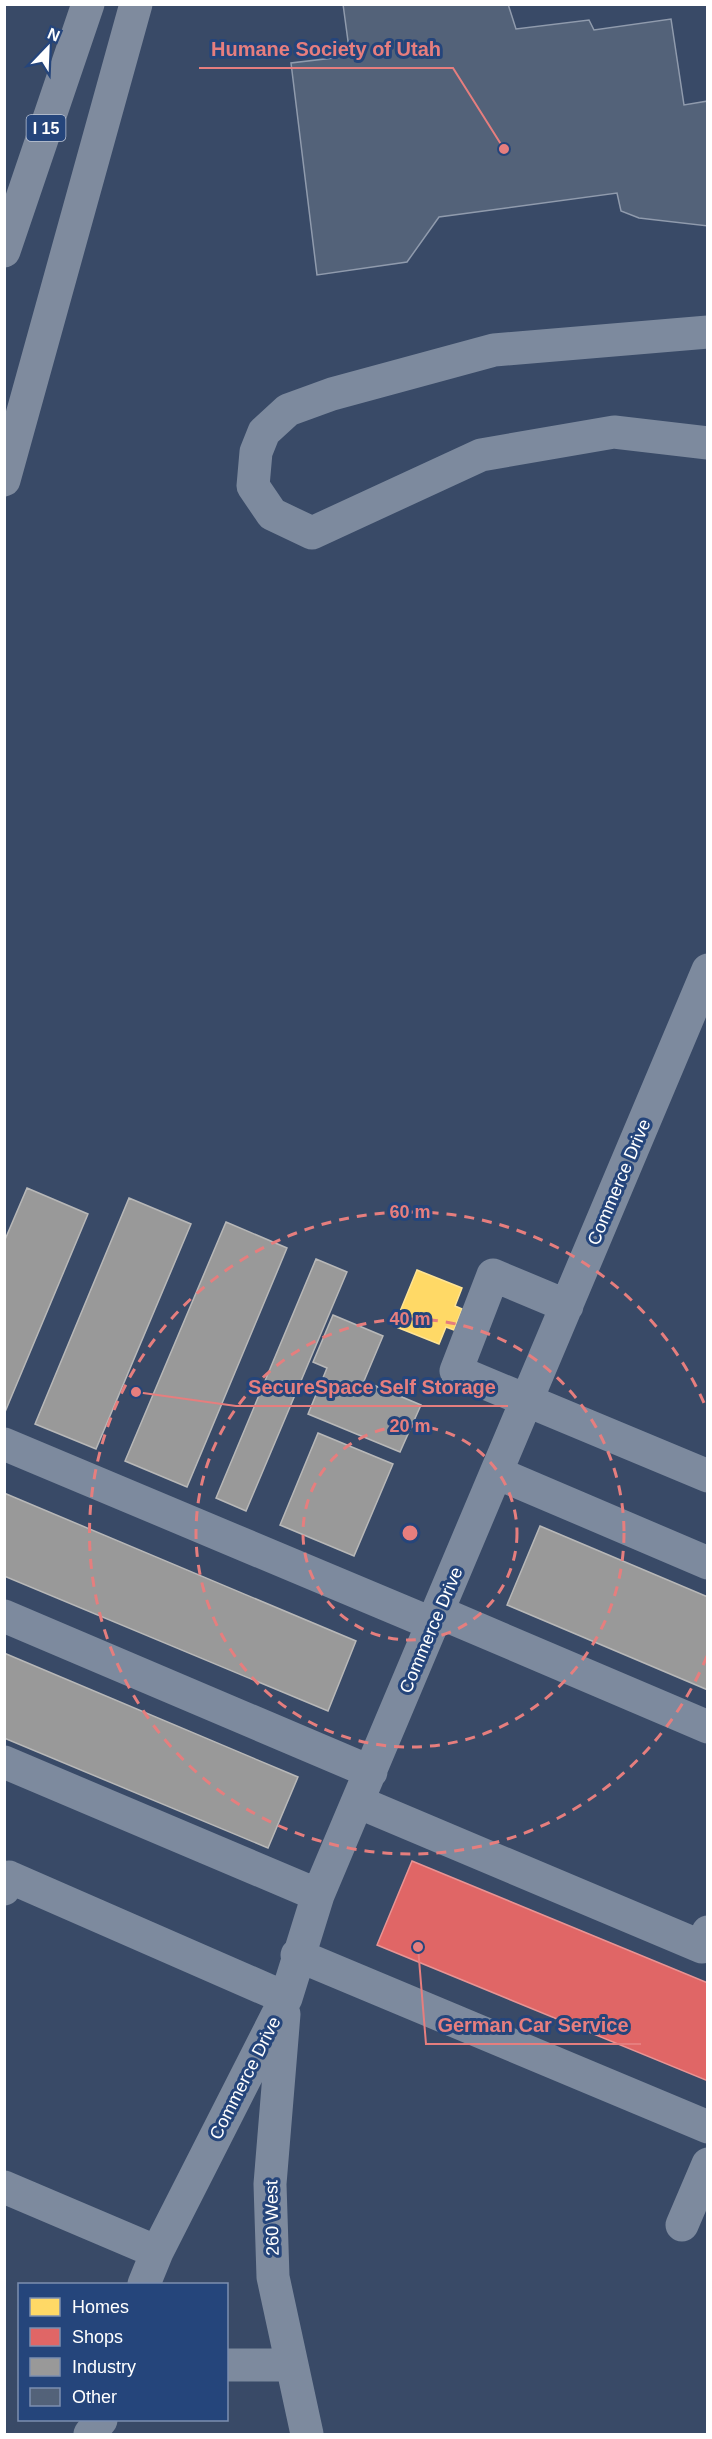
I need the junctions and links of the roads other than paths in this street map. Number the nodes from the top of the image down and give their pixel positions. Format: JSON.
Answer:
{"nodes":[{"id":1,"x":88,"y":4,"type":"edge"},
{"id":2,"x":136,"y":4,"type":"edge"},
{"id":3,"x":4,"y":251,"type":"edge"},
{"id":4,"x":708,"y":332,"type":"edge"},
{"id":5,"x":708,"y":443,"type":"edge"},
{"id":6,"x":4,"y":480,"type":"edge"},
{"id":7,"x":708,"y":970,"type":"edge"},
{"id":8,"x":567,"y":1306,"type":"junction"},
{"id":9,"x":526,"y":1401,"type":"junction"},
{"id":10,"x":4,"y":1444,"type":"edge"},
{"id":11,"x":497,"y":1473,"type":"junction"},
{"id":12,"x":708,"y":1476,"type":"edge"},
{"id":13,"x":708,"y":1563,"type":"edge"},
{"id":14,"x":4,"y":1616,"type":"edge"},
{"id":15,"x":436,"y":1618,"type":"junction"},
{"id":16,"x":708,"y":1727,"type":"edge"},
{"id":17,"x":4,"y":1762,"type":"edge"},
{"id":18,"x":371,"y":1772,"type":"junction"},
{"id":19,"x":358,"y":1802,"type":"junction"},
{"id":20,"x":4,"y":1889,"type":"edge"},
{"id":21,"x":318,"y":1895,"type":"junction"},
{"id":22,"x":708,"y":1932,"type":"edge"},
{"id":23,"x":297,"y":1955,"type":"junction"},
{"id":24,"x":286,"y":1998,"type":"junction"},
{"id":25,"x":708,"y":2127,"type":"edge"},
{"id":26,"x":708,"y":2164,"type":"edge"},
{"id":27,"x":4,"y":2187,"type":"edge"},
{"id":28,"x":682,"y":2225,"type":"dead end"},
{"id":29,"x":157,"y":2252,"type":"junction"},
{"id":30,"x":144,"y":2283,"type":"edge"},
{"id":31,"x":292,"y":2365,"type":"junction"},
{"id":32,"x":228,"y":2366,"type":"edge"},
{"id":33,"x":100,"y":2421,"type":"edge"},
{"id":34,"x":90,"y":2434,"type":"edge"},
{"id":35,"x":307,"y":2434,"type":"edge"}],
"edges":[{"from":1,"to":3,"type":"highway","number":"I 15"},
{"from":2,"to":6,"type":"highway"},
{"from":4,"to":5,"type":"street"},
{"from":7,"to":8,"type":"street","name":"Commerce Drive"},
{"from":8,"to":9,"type":"street","name":"Commerce Drive"},
{"from":8,"to":9,"type":"street"},
{"from":9,"to":11,"type":"street","name":"Commerce Drive"},
{"from":9,"to":12,"type":"street"},
{"from":10,"to":15,"type":"street"},
{"from":11,"to":13,"type":"street"},
{"from":11,"to":15,"type":"street","name":"Commerce Drive"},
{"from":14,"to":18,"type":"street"},
{"from":15,"to":16,"type":"street"},
{"from":15,"to":18,"type":"street","name":"Commerce Drive"},
{"from":17,"to":21,"type":"street"},
{"from":18,"to":19,"type":"street","name":"Commerce Drive"},
{"from":19,"to":21,"type":"street","name":"Commerce Drive"},
{"from":19,"to":22,"type":"street"},
{"from":20,"to":24,"type":"street"},
{"from":21,"to":23,"type":"street","name":"Commerce Drive"},
{"from":23,"to":24,"type":"street","name":"Commerce Drive"},
{"from":23,"to":25,"type":"street"},
{"from":24,"to":29,"type":"street","name":"Commerce Drive"},
{"from":24,"to":31,"type":"street","name":"260 West"},
{"from":26,"to":28,"type":"street"},
{"from":27,"to":29,"type":"street"},
{"from":29,"to":30,"type":"street","name":"Commerce Drive"},
{"from":31,"to":32,"type":"street"},
{"from":31,"to":35,"type":"street","name":"260 West"},
{"from":33,"to":34,"type":"street"}]}
